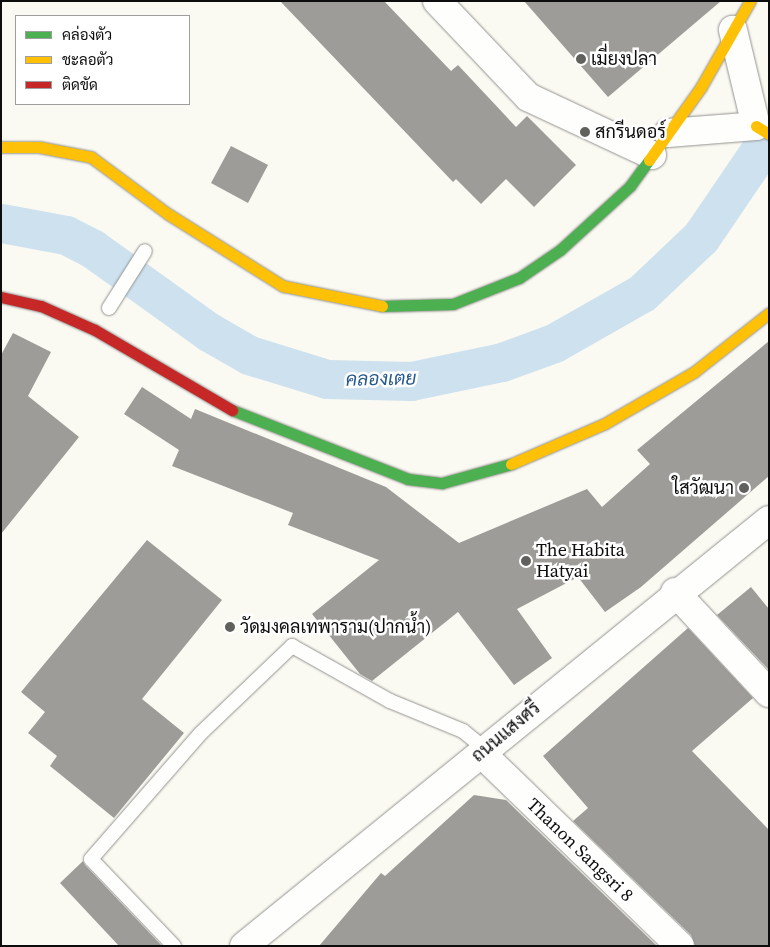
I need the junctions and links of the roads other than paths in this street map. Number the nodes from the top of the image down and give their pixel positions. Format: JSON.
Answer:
{"nodes":[{"id":1,"x":437,"y":1,"type":"edge"},
{"id":2,"x":750,"y":1,"type":"edge"},
{"id":3,"x":733,"y":30,"type":"junction"},
{"id":4,"x":763,"y":130,"type":"edge"},
{"id":5,"x":668,"y":133,"type":"junction"},
{"id":6,"x":1,"y":147,"type":"edge"},
{"id":7,"x":652,"y":155,"type":"junction"},
{"id":8,"x":145,"y":251,"type":"dead end"},
{"id":9,"x":1,"y":297,"type":"edge"},
{"id":10,"x":109,"y":308,"type":"dead end"},
{"id":11,"x":769,"y":313,"type":"edge"},
{"id":12,"x":769,"y":520,"type":"edge"},
{"id":13,"x":675,"y":592,"type":"junction"},
{"id":14,"x":769,"y":693,"type":"edge"},
{"id":15,"x":483,"y":751,"type":"junction"},
{"id":16,"x":174,"y":946,"type":"edge"},
{"id":17,"x":244,"y":946,"type":"edge"},
{"id":18,"x":680,"y":946,"type":"edge"}],
"edges":[{"from":1,"to":7,"type":"street"},
{"from":2,"to":3,"type":"street"},
{"from":3,"to":4,"type":"street"},
{"from":3,"to":5,"type":"street"},
{"from":4,"to":5,"type":"street"},
{"from":5,"to":7,"type":"street"},
{"from":6,"to":7,"type":"street"},
{"from":8,"to":10,"type":"lane"},
{"from":9,"to":11,"type":"street"},
{"from":12,"to":13,"type":"street","name":"ถนนเเสงศรี"},
{"from":13,"to":14,"type":"street"},
{"from":13,"to":15,"type":"street","name":"ถนนเเสงศรี"},
{"from":15,"to":16,"type":"lane"},
{"from":15,"to":17,"type":"street","name":"ถนนเเสงศรี"},
{"from":15,"to":18,"type":"street","name":"Thanon Sangsri 8"}]}
